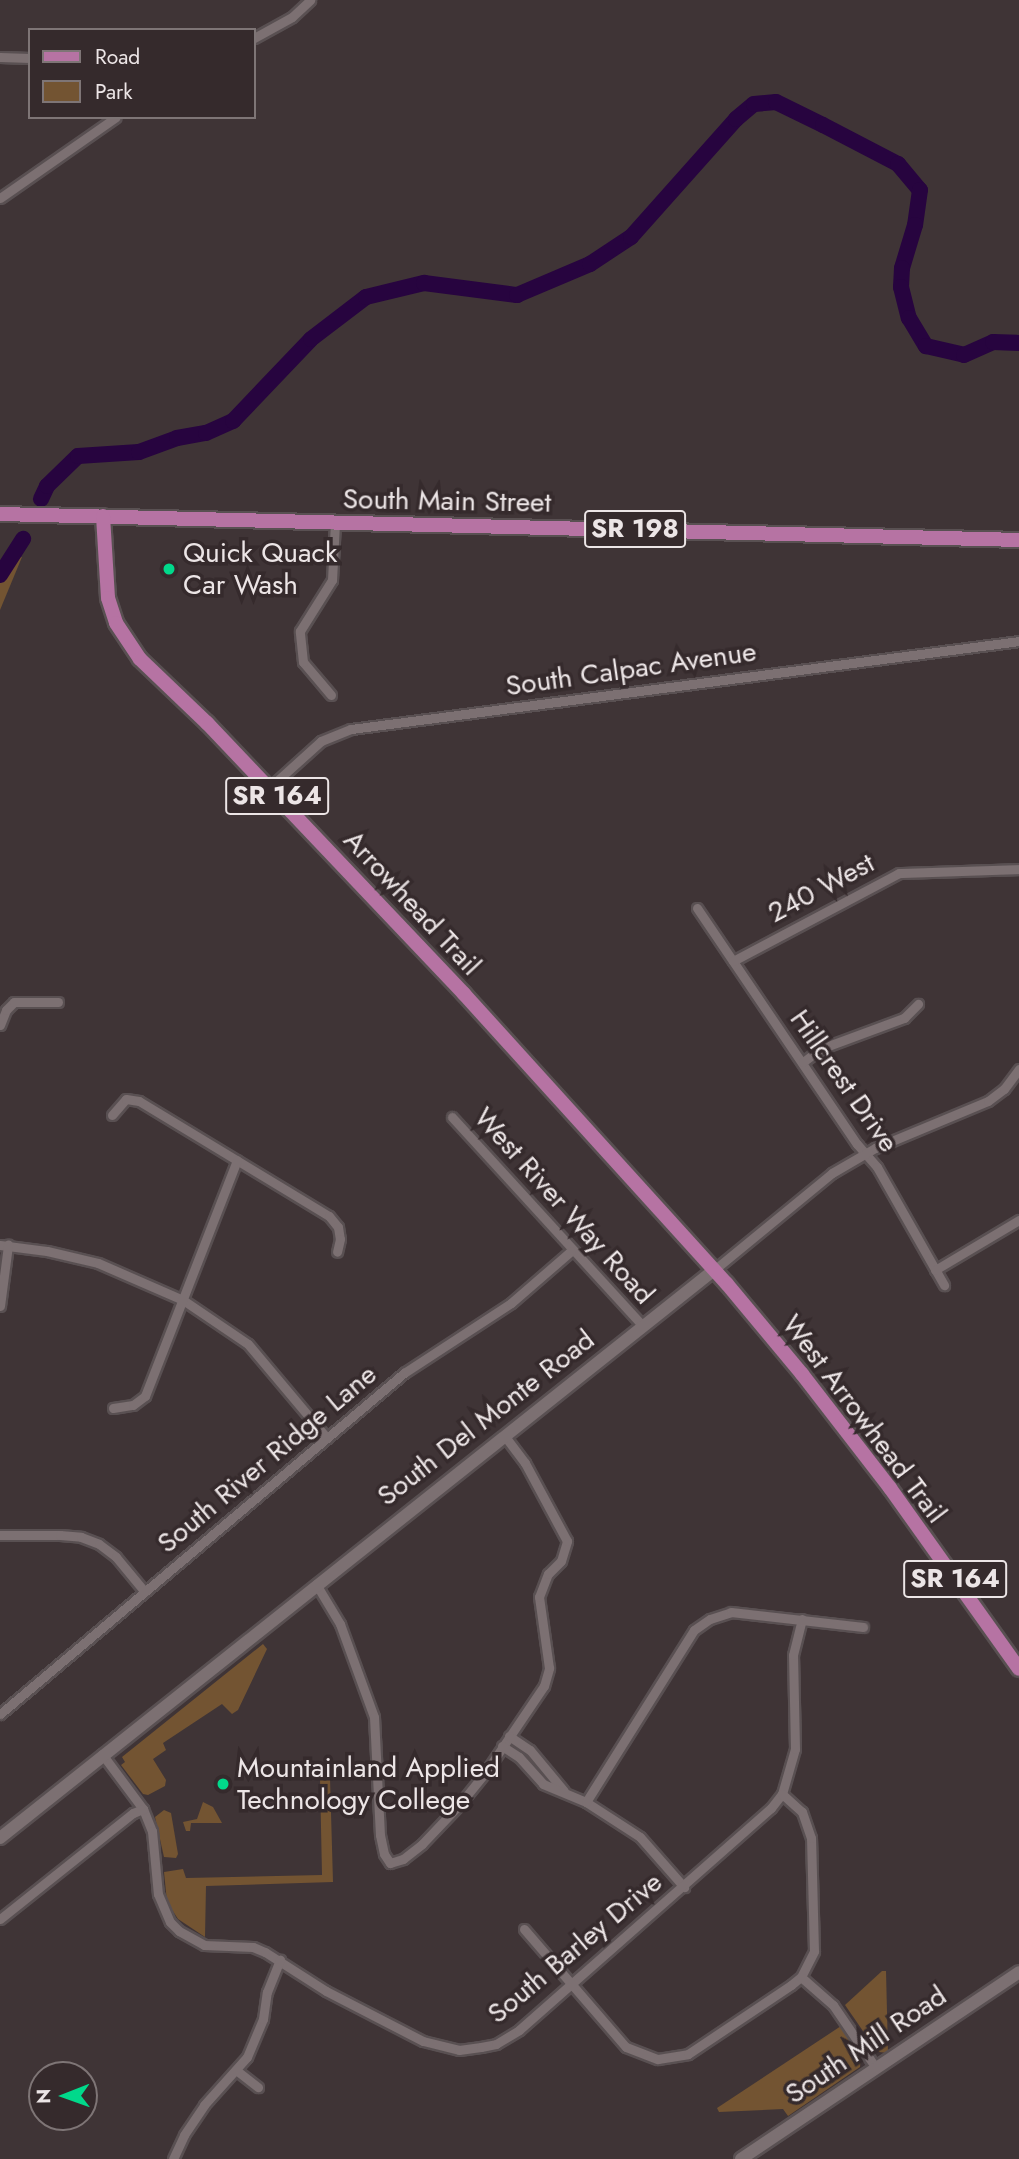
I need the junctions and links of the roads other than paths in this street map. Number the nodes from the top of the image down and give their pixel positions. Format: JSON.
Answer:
{"nodes":[{"id":1,"x":310,"y":0,"type":"edge"},
{"id":2,"x":256,"y":37,"type":"edge"},
{"id":3,"x":0,"y":57,"type":"edge"},
{"id":4,"x":28,"y":58,"type":"edge"},
{"id":5,"x":113,"y":119,"type":"edge"},
{"id":6,"x":0,"y":198,"type":"edge"},
{"id":7,"x":0,"y":514,"type":"edge"},
{"id":8,"x":103,"y":516,"type":"junction"},
{"id":9,"x":335,"y":523,"type":"junction"},
{"id":10,"x":1019,"y":540,"type":"edge"},
{"id":11,"x":1019,"y":641,"type":"edge"},
{"id":12,"x":331,"y":695,"type":"dead end"},
{"id":13,"x":269,"y":788,"type":"junction"},
{"id":14,"x":1019,"y":869,"type":"edge"},
{"id":15,"x":697,"y":908,"type":"dead end"},
{"id":16,"x":733,"y":961,"type":"junction"},
{"id":17,"x":58,"y":1002,"type":"dead end"},
{"id":18,"x":918,"y":1004,"type":"dead end"},
{"id":19,"x":0,"y":1025,"type":"edge"},
{"id":20,"x":803,"y":1062,"type":"junction"},
{"id":21,"x":1019,"y":1069,"type":"edge"},
{"id":22,"x":112,"y":1115,"type":"dead end"},
{"id":23,"x":452,"y":1117,"type":"dead end"},
{"id":24,"x":866,"y":1153,"type":"junction"},
{"id":25,"x":237,"y":1160,"type":"junction"},
{"id":26,"x":1019,"y":1220,"type":"edge"},
{"id":27,"x":4,"y":1245,"type":"edge"},
{"id":28,"x":571,"y":1251,"type":"junction"},
{"id":29,"x":337,"y":1252,"type":"dead end"},
{"id":30,"x":935,"y":1269,"type":"junction"},
{"id":31,"x":714,"y":1270,"type":"junction"},
{"id":32,"x":944,"y":1285,"type":"dead end"},
{"id":33,"x":183,"y":1300,"type":"junction"},
{"id":34,"x":0,"y":1306,"type":"edge"},
{"id":35,"x":642,"y":1325,"type":"junction"},
{"id":36,"x":113,"y":1408,"type":"dead end"},
{"id":37,"x":503,"y":1435,"type":"junction"},
{"id":38,"x":327,"y":1438,"type":"junction"},
{"id":39,"x":0,"y":1535,"type":"edge"},
{"id":40,"x":316,"y":1584,"type":"junction"},
{"id":41,"x":145,"y":1592,"type":"junction"},
{"id":42,"x":802,"y":1619,"type":"junction"},
{"id":43,"x":863,"y":1627,"type":"dead end"},
{"id":44,"x":1019,"y":1670,"type":"edge"},
{"id":45,"x":0,"y":1714,"type":"edge"},
{"id":46,"x":509,"y":1736,"type":"junction"},
{"id":47,"x":502,"y":1746,"type":"junction"},
{"id":48,"x":102,"y":1754,"type":"junction"},
{"id":49,"x":564,"y":1791,"type":"junction"},
{"id":50,"x":782,"y":1794,"type":"junction"},
{"id":51,"x":586,"y":1802,"type":"junction"},
{"id":52,"x":143,"y":1809,"type":"junction"},
{"id":53,"x":0,"y":1838,"type":"edge"},
{"id":54,"x":684,"y":1887,"type":"junction"},
{"id":55,"x":0,"y":1919,"type":"edge"},
{"id":56,"x":524,"y":1929,"type":"dead end"},
{"id":57,"x":280,"y":1959,"type":"junction"},
{"id":58,"x":1019,"y":1972,"type":"edge"},
{"id":59,"x":801,"y":1977,"type":"junction"},
{"id":60,"x":572,"y":1986,"type":"junction"},
{"id":61,"x":876,"y":2068,"type":"junction"},
{"id":62,"x":236,"y":2070,"type":"junction"},
{"id":63,"x":258,"y":2087,"type":"dead end"},
{"id":64,"x":173,"y":2159,"type":"edge"},
{"id":65,"x":741,"y":2159,"type":"edge"}],
"edges":[{"from":1,"to":2,"type":"street"},
{"from":3,"to":4,"type":"street"},
{"from":5,"to":6,"type":"street"},
{"from":7,"to":8,"type":"main road","name":"South Main Street","number":"SR 198"},
{"from":8,"to":9,"type":"main road","name":"South Main Street","number":"SR 198"},
{"from":8,"to":13,"type":"main road","name":"Arrowhead Trail","number":"SR 164"},
{"from":9,"to":10,"type":"main road","name":"South Main Street","number":"SR 198"},
{"from":9,"to":12,"type":"street"},
{"from":11,"to":13,"type":"street","name":"South Calpac Avenue"},
{"from":13,"to":31,"type":"main road","name":"Arrowhead Trail","number":"SR 164"},
{"from":14,"to":16,"type":"street","name":"240 West"},
{"from":15,"to":16,"type":"street","name":"Hillcrest Drive"},
{"from":16,"to":20,"type":"street","name":"Hillcrest Drive"},
{"from":17,"to":19,"type":"street"},
{"from":18,"to":20,"type":"street"},
{"from":20,"to":24,"type":"street","name":"Hillcrest Drive"},
{"from":21,"to":24,"type":"street","name":"South Del Monte Road"},
{"from":22,"to":25,"type":"street"},
{"from":23,"to":28,"type":"street","name":"West River Way Road"},
{"from":24,"to":30,"type":"street","name":"Hillcrest Drive"},
{"from":24,"to":31,"type":"street","name":"South Del Monte Road"},
{"from":25,"to":29,"type":"street"},
{"from":25,"to":33,"type":"street"},
{"from":26,"to":30,"type":"street"},
{"from":27,"to":33,"type":"street"},
{"from":27,"to":34,"type":"street"},
{"from":28,"to":35,"type":"street","name":"West River Way Road"},
{"from":28,"to":38,"type":"street","name":"South River Ridge Lane"},
{"from":30,"to":32,"type":"street","name":"Hillcrest Drive"},
{"from":31,"to":35,"type":"street","name":"South Del Monte Road"},
{"from":31,"to":44,"type":"main road","name":"West Arrowhead Trail","number":"SR 164"},
{"from":33,"to":36,"type":"street"},
{"from":33,"to":38,"type":"street"},
{"from":35,"to":37,"type":"street","name":"South Del Monte Road"},
{"from":37,"to":40,"type":"street","name":"South Del Monte Road"},
{"from":37,"to":46,"type":"street"},
{"from":38,"to":41,"type":"street","name":"South River Ridge Lane"},
{"from":39,"to":41,"type":"street"},
{"from":40,"to":47,"type":"street"},
{"from":40,"to":48,"type":"street","name":"South Del Monte Road"},
{"from":41,"to":45,"type":"street","name":"South River Ridge Lane"},
{"from":42,"to":43,"type":"street"},
{"from":42,"to":50,"type":"street"},
{"from":42,"to":51,"type":"street"},
{"from":46,"to":47,"type":"street"},
{"from":46,"to":49,"type":"street"},
{"from":47,"to":49,"type":"street"},
{"from":48,"to":52,"type":"street"},
{"from":48,"to":53,"type":"street","name":"South Del Monte Road"},
{"from":49,"to":51,"type":"street"},
{"from":50,"to":54,"type":"street","name":"South Barley Drive"},
{"from":50,"to":59,"type":"street"},
{"from":51,"to":54,"type":"street"},
{"from":52,"to":55,"type":"street"},
{"from":52,"to":57,"type":"street","name":"South Barley Drive"},
{"from":54,"to":60,"type":"street","name":"South Barley Drive"},
{"from":56,"to":60,"type":"street"},
{"from":57,"to":60,"type":"street","name":"South Barley Drive"},
{"from":57,"to":62,"type":"street"},
{"from":58,"to":61,"type":"street","name":"South Mill Road"},
{"from":59,"to":60,"type":"street"},
{"from":59,"to":61,"type":"street"},
{"from":61,"to":65,"type":"street","name":"South Mill Road"},
{"from":62,"to":63,"type":"street"},
{"from":62,"to":64,"type":"street"}]}
